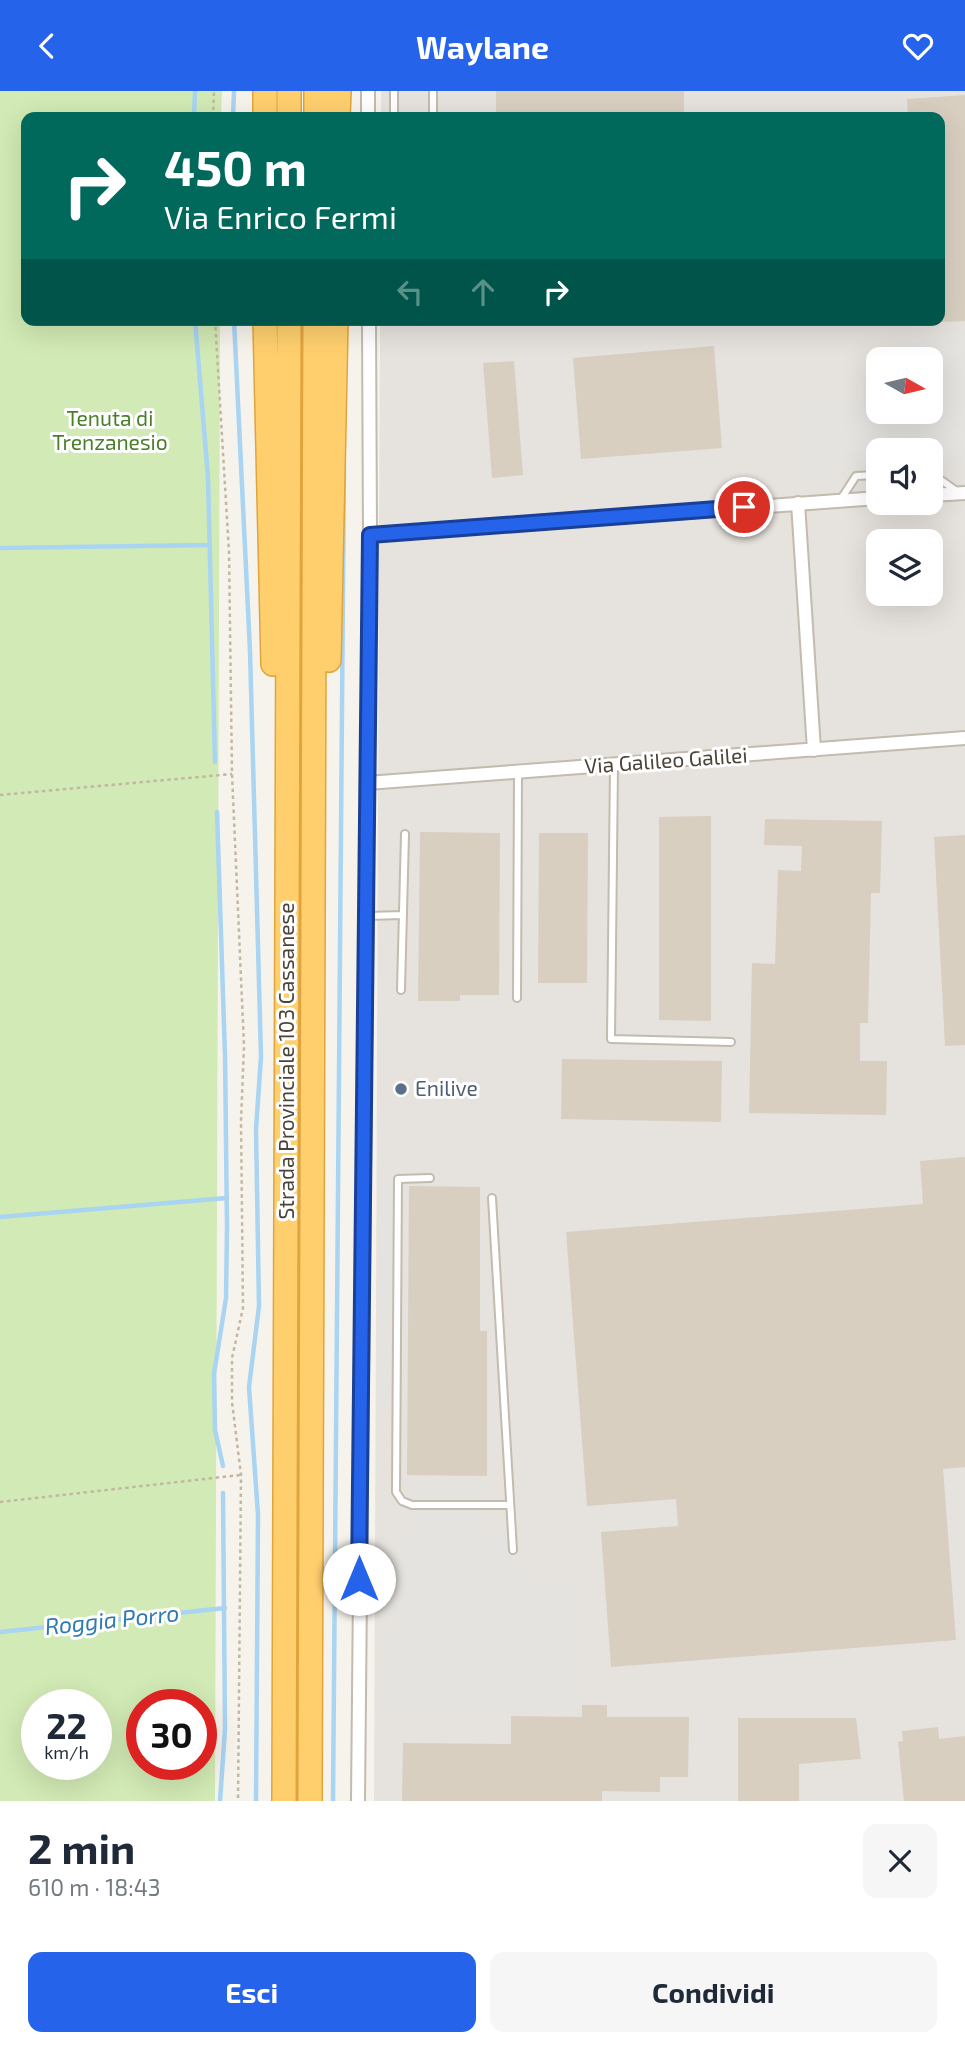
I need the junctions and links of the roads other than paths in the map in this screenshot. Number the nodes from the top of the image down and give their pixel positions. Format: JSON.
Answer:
{"nodes":[{"id":1,"x":265,"y":91,"type":"edge"},
{"id":2,"x":289,"y":91,"type":"edge"},
{"id":3,"x":316,"y":91,"type":"edge"},
{"id":4,"x":339,"y":91,"type":"edge"},
{"id":5,"x":368,"y":91,"type":"edge"},
{"id":6,"x":394,"y":91,"type":"edge"},
{"id":7,"x":433,"y":91,"type":"edge"},
{"id":8,"x":265,"y":112,"type":"edge"},
{"id":9,"x":289,"y":112,"type":"edge"},
{"id":10,"x":316,"y":112,"type":"edge"},
{"id":11,"x":338,"y":112,"type":"edge"},
{"id":12,"x":368,"y":112,"type":"edge"},
{"id":13,"x":394,"y":112,"type":"edge"},
{"id":14,"x":432,"y":112,"type":"edge"},
{"id":15,"x":265,"y":326,"type":"edge"},
{"id":16,"x":289,"y":326,"type":"edge"},
{"id":17,"x":315,"y":326,"type":"edge"},
{"id":18,"x":337,"y":326,"type":"edge"},
{"id":19,"x":369,"y":326,"type":"edge"},
{"id":20,"x":866,"y":476,"type":"edge"},
{"id":21,"x":943,"y":481,"type":"edge"},
{"id":22,"x":962,"y":493,"type":"edge"},
{"id":23,"x":943,"y":494,"type":"edge"},
{"id":24,"x":866,"y":499,"type":"edge"},
{"id":25,"x":840,"y":501,"type":"junction"},
{"id":26,"x":798,"y":503,"type":"junction"},
{"id":27,"x":370,"y":535,"type":"junction"},
{"id":28,"x":965,"y":738,"type":"edge"},
{"id":29,"x":814,"y":750,"type":"junction"},
{"id":30,"x":614,"y":765,"type":"junction"},
{"id":31,"x":518,"y":772,"type":"junction"},
{"id":32,"x":367,"y":783,"type":"junction"},
{"id":33,"x":405,"y":834,"type":"dead end"},
{"id":34,"x":403,"y":915,"type":"junction"},
{"id":35,"x":365,"y":916,"type":"junction"},
{"id":36,"x":313,"y":967,"type":"junction"},
{"id":37,"x":401,"y":990,"type":"dead end"},
{"id":38,"x":517,"y":998,"type":"dead end"},
{"id":39,"x":287,"y":1013,"type":"junction"},
{"id":40,"x":732,"y":1042,"type":"dead end"},
{"id":41,"x":430,"y":1178,"type":"dead end"},
{"id":42,"x":492,"y":1198,"type":"dead end"},
{"id":43,"x":510,"y":1505,"type":"junction"},
{"id":44,"x":513,"y":1550,"type":"dead end"},
{"id":45,"x":284,"y":1801,"type":"edge"},
{"id":46,"x":310,"y":1801,"type":"edge"},
{"id":47,"x":358,"y":1801,"type":"edge"}],
"edges":[{"from":1,"to":8,"type":"highway"},
{"from":2,"to":9,"type":"highway"},
{"from":3,"to":10,"type":"highway"},
{"from":4,"to":11,"type":"highway"},
{"from":5,"to":12,"type":"street"},
{"from":6,"to":13,"type":"lane"},
{"from":7,"to":14,"type":"lane"},
{"from":15,"to":39,"type":"highway"},
{"from":16,"to":39,"type":"highway","name":"Strada Provinciale 103 Cassanese"},
{"from":17,"to":36,"type":"highway","name":"Strada Provinciale 103 Cassanese"},
{"from":18,"to":36,"type":"highway"},
{"from":19,"to":27,"type":"street"},
{"from":20,"to":25,"type":"lane"},
{"from":21,"to":22,"type":"lane"},
{"from":22,"to":23,"type":"street"},
{"from":24,"to":25,"type":"street"},
{"from":25,"to":26,"type":"street"},
{"from":26,"to":27,"type":"street"},
{"from":26,"to":29,"type":"street"},
{"from":27,"to":32,"type":"street"},
{"from":28,"to":29,"type":"street","name":"Via Galileo Galilei"},
{"from":29,"to":30,"type":"street","name":"Via Galileo Galilei"},
{"from":30,"to":31,"type":"street","name":"Via Galileo Galilei"},
{"from":30,"to":40,"type":"lane"},
{"from":31,"to":32,"type":"street","name":"Via Galileo Galilei"},
{"from":31,"to":38,"type":"lane"},
{"from":32,"to":35,"type":"street"},
{"from":33,"to":34,"type":"lane"},
{"from":34,"to":35,"type":"lane"},
{"from":34,"to":37,"type":"lane"},
{"from":35,"to":47,"type":"street"},
{"from":36,"to":46,"type":"highway","name":"Strada Provinciale 103 Cassanese"},
{"from":39,"to":45,"type":"highway","name":"Strada Provinciale 103 Cassanese"},
{"from":41,"to":43,"type":"lane"},
{"from":42,"to":43,"type":"lane"},
{"from":43,"to":44,"type":"lane"}]}
